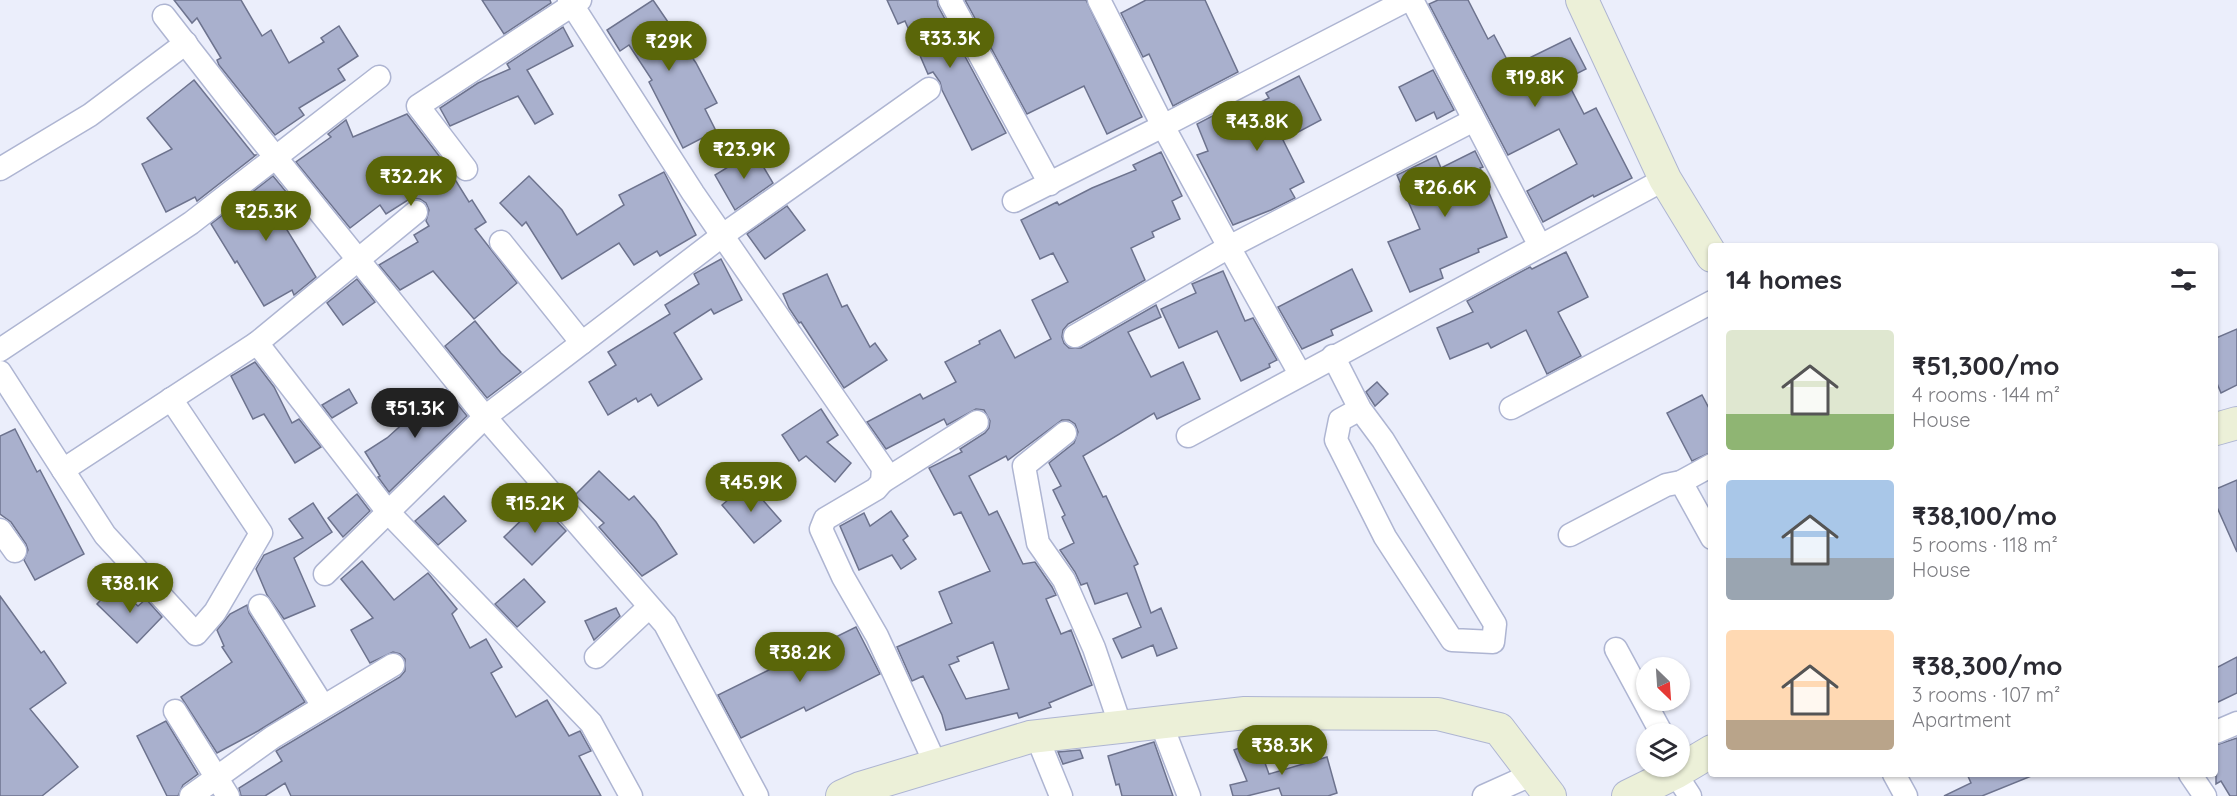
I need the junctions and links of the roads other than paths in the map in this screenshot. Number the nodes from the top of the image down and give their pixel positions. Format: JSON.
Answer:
{"nodes":[{"id":1,"x":950,"y":0,"type":"edge"},
{"id":2,"x":1099,"y":0,"type":"edge"},
{"id":3,"x":1407,"y":0,"type":"edge"},
{"id":4,"x":1412,"y":0,"type":"edge"},
{"id":5,"x":1582,"y":0,"type":"edge"},
{"id":6,"x":574,"y":2,"type":"edge"},
{"id":7,"x":164,"y":16,"type":"dead end"},
{"id":8,"x":186,"y":43,"type":"junction"},
{"id":9,"x":379,"y":77,"type":"dead end"},
{"id":10,"x":929,"y":89,"type":"dead end"},
{"id":11,"x":1474,"y":120,"type":"junction"},
{"id":12,"x":1163,"y":126,"type":"junction"},
{"id":13,"x":276,"y":158,"type":"junction"},
{"id":14,"x":0,"y":169,"type":"edge"},
{"id":15,"x":466,"y":169,"type":"dead end"},
{"id":16,"x":1665,"y":179,"type":"junction"},
{"id":17,"x":1050,"y":184,"type":"junction"},
{"id":18,"x":1014,"y":201,"type":"dead end"},
{"id":19,"x":417,"y":212,"type":"dead end"},
{"id":20,"x":723,"y":235,"type":"junction"},
{"id":21,"x":501,"y":242,"type":"dead end"},
{"id":22,"x":1540,"y":246,"type":"junction"},
{"id":23,"x":1229,"y":247,"type":"junction"},
{"id":24,"x":1708,"y":249,"type":"edge"},
{"id":25,"x":359,"y":261,"type":"junction"},
{"id":26,"x":1708,"y":304,"type":"edge"},
{"id":27,"x":1075,"y":336,"type":"dead end"},
{"id":28,"x":257,"y":343,"type":"junction"},
{"id":29,"x":582,"y":343,"type":"junction"},
{"id":30,"x":0,"y":350,"type":"edge"},
{"id":31,"x":1333,"y":356,"type":"junction"},
{"id":32,"x":0,"y":372,"type":"edge"},
{"id":33,"x":1300,"y":374,"type":"junction"},
{"id":34,"x":171,"y":399,"type":"junction"},
{"id":35,"x":1510,"y":408,"type":"dead end"},
{"id":36,"x":1360,"y":409,"type":"junction"},
{"id":37,"x":485,"y":417,"type":"junction"},
{"id":38,"x":977,"y":422,"type":"dead end"},
{"id":39,"x":2237,"y":423,"type":"edge"},
{"id":40,"x":2218,"y":428,"type":"edge"},
{"id":41,"x":1065,"y":433,"type":"dead end"},
{"id":42,"x":1188,"y":436,"type":"dead end"},
{"id":43,"x":1708,"y":467,"type":"edge"},
{"id":44,"x":63,"y":470,"type":"junction"},
{"id":45,"x":882,"y":482,"type":"junction"},
{"id":46,"x":1681,"y":482,"type":"junction"},
{"id":47,"x":388,"y":512,"type":"junction"},
{"id":48,"x":0,"y":530,"type":"edge"},
{"id":49,"x":1708,"y":531,"type":"edge"},
{"id":50,"x":1570,"y":535,"type":"dead end"},
{"id":51,"x":15,"y":551,"type":"dead end"},
{"id":52,"x":325,"y":574,"type":"dead end"},
{"id":53,"x":260,"y":606,"type":"dead end"},
{"id":54,"x":649,"y":607,"type":"junction"},
{"id":55,"x":1616,"y":649,"type":"dead end"},
{"id":56,"x":596,"y":657,"type":"dead end"},
{"id":57,"x":393,"y":665,"type":"dead end"},
{"id":58,"x":323,"y":706,"type":"junction"},
{"id":59,"x":175,"y":711,"type":"dead end"},
{"id":60,"x":1161,"y":723,"type":"junction"},
{"id":61,"x":1656,"y":723,"type":"edge"},
{"id":62,"x":2237,"y":723,"type":"edge"},
{"id":63,"x":1121,"y":727,"type":"junction"},
{"id":64,"x":2218,"y":731,"type":"edge"},
{"id":65,"x":1037,"y":736,"type":"junction"},
{"id":66,"x":1708,"y":754,"type":"edge"},
{"id":67,"x":936,"y":765,"type":"junction"},
{"id":68,"x":1690,"y":769,"type":"edge"},
{"id":69,"x":1678,"y":777,"type":"edge"},
{"id":70,"x":1896,"y":777,"type":"edge"},
{"id":71,"x":2192,"y":777,"type":"edge"},
{"id":72,"x":1541,"y":785,"type":"edge"},
{"id":73,"x":223,"y":787,"type":"edge"},
{"id":74,"x":191,"y":796,"type":"edge"},
{"id":75,"x":631,"y":796,"type":"edge"},
{"id":76,"x":757,"y":796,"type":"edge"},
{"id":77,"x":842,"y":796,"type":"edge"},
{"id":78,"x":1061,"y":796,"type":"edge"},
{"id":79,"x":1189,"y":796,"type":"edge"},
{"id":80,"x":1484,"y":796,"type":"edge"},
{"id":81,"x":1628,"y":796,"type":"edge"},
{"id":82,"x":1906,"y":796,"type":"edge"},
{"id":83,"x":2205,"y":796,"type":"edge"}],
"edges":[{"from":1,"to":17,"type":"street"},
{"from":2,"to":12,"type":"street"},
{"from":3,"to":12,"type":"street"},
{"from":4,"to":11,"type":"street"},
{"from":5,"to":16,"type":"street"},
{"from":6,"to":15,"type":"street"},
{"from":6,"to":20,"type":"street"},
{"from":7,"to":8,"type":"street"},
{"from":8,"to":13,"type":"street"},
{"from":8,"to":14,"type":"street"},
{"from":9,"to":13,"type":"street"},
{"from":10,"to":20,"type":"street"},
{"from":11,"to":22,"type":"street"},
{"from":11,"to":23,"type":"street"},
{"from":12,"to":17,"type":"street"},
{"from":12,"to":23,"type":"street"},
{"from":13,"to":25,"type":"street"},
{"from":13,"to":30,"type":"street"},
{"from":16,"to":22,"type":"street"},
{"from":16,"to":24,"type":"street"},
{"from":17,"to":18,"type":"street"},
{"from":19,"to":25,"type":"street"},
{"from":20,"to":29,"type":"street"},
{"from":20,"to":45,"type":"street"},
{"from":21,"to":29,"type":"street"},
{"from":22,"to":31,"type":"street"},
{"from":23,"to":27,"type":"street"},
{"from":23,"to":33,"type":"street"},
{"from":25,"to":28,"type":"street"},
{"from":25,"to":37,"type":"street"},
{"from":26,"to":35,"type":"street"},
{"from":28,"to":34,"type":"street"},
{"from":28,"to":47,"type":"street"},
{"from":29,"to":37,"type":"street"},
{"from":31,"to":33,"type":"street"},
{"from":31,"to":36,"type":"street"},
{"from":32,"to":44,"type":"street"},
{"from":33,"to":42,"type":"street"},
{"from":34,"to":44,"type":"street"},
{"from":34,"to":44,"type":"street"},
{"from":36,"to":36,"type":"street"},
{"from":37,"to":47,"type":"street"},
{"from":37,"to":54,"type":"street"},
{"from":38,"to":45,"type":"street"},
{"from":39,"to":40,"type":"street"},
{"from":41,"to":63,"type":"street"},
{"from":43,"to":46,"type":"street"},
{"from":45,"to":67,"type":"street"},
{"from":46,"to":49,"type":"street"},
{"from":46,"to":50,"type":"street"},
{"from":47,"to":52,"type":"street"},
{"from":47,"to":75,"type":"street"},
{"from":48,"to":51,"type":"street"},
{"from":53,"to":58,"type":"street"},
{"from":54,"to":56,"type":"street"},
{"from":54,"to":76,"type":"street"},
{"from":55,"to":61,"type":"street"},
{"from":57,"to":58,"type":"street"},
{"from":58,"to":73,"type":"street"},
{"from":59,"to":73,"type":"street"},
{"from":60,"to":63,"type":"street"},
{"from":60,"to":72,"type":"street"},
{"from":60,"to":79,"type":"street"},
{"from":62,"to":64,"type":"street"},
{"from":63,"to":65,"type":"street"},
{"from":65,"to":67,"type":"street"},
{"from":65,"to":78,"type":"street"},
{"from":66,"to":68,"type":"street"},
{"from":67,"to":77,"type":"street"},
{"from":69,"to":81,"type":"street"},
{"from":70,"to":82,"type":"street"},
{"from":71,"to":83,"type":"street"},
{"from":72,"to":80,"type":"street"},
{"from":73,"to":74,"type":"street"}]}
